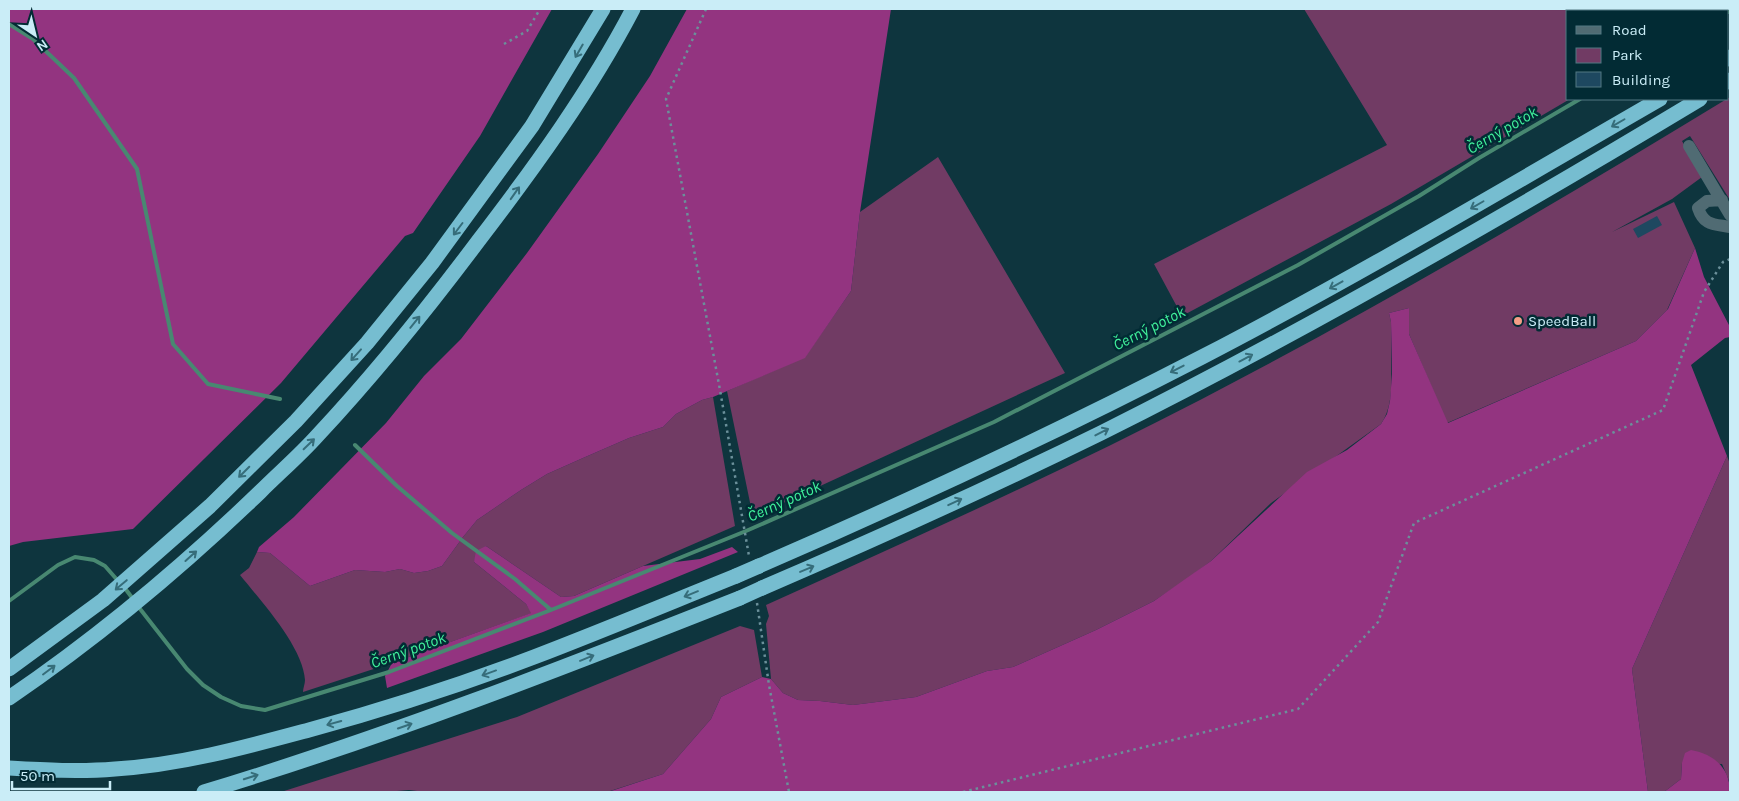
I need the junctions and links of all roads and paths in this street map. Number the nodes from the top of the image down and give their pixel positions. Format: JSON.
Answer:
{"nodes":[{"id":1,"x":540,"y":9,"type":"edge"},
{"id":2,"x":603,"y":9,"type":"edge"},
{"id":3,"x":633,"y":9,"type":"edge"},
{"id":4,"x":706,"y":9,"type":"edge"},
{"id":5,"x":504,"y":44,"type":"dead end"},
{"id":6,"x":1658,"y":100,"type":"edge"},
{"id":7,"x":1698,"y":100,"type":"edge"},
{"id":8,"x":1689,"y":146,"type":"dead end"},
{"id":9,"x":1722,"y":200,"type":"junction"},
{"id":10,"x":1730,"y":215,"type":"edge"},
{"id":11,"x":1730,"y":227,"type":"edge"},
{"id":12,"x":1730,"y":258,"type":"edge"},
{"id":13,"x":754,"y":561,"type":"junction"},
{"id":14,"x":758,"y":608,"type":"dead end"},
{"id":15,"x":9,"y":669,"type":"edge"},
{"id":16,"x":9,"y":698,"type":"edge"},
{"id":17,"x":9,"y":768,"type":"edge"},
{"id":18,"x":204,"y":792,"type":"edge"},
{"id":19,"x":788,"y":792,"type":"edge"},
{"id":20,"x":963,"y":792,"type":"edge"}],
"edges":[{"from":1,"to":5,"type":"path"},
{"from":2,"to":15,"type":"highway","one_way":true},
{"from":16,"to":3,"type":"highway","one_way":true},
{"from":4,"to":13,"type":"path"},
{"from":6,"to":13,"type":"highway","one_way":true},
{"from":18,"to":7,"type":"highway","one_way":true,"bridge":true},
{"from":8,"to":9,"type":"street"},
{"from":9,"to":10,"type":"street"},
{"from":9,"to":11,"type":"street"},
{"from":12,"to":20,"type":"path"},
{"from":13,"to":17,"type":"highway","one_way":true,"bridge":true},
{"from":14,"to":19,"type":"path"}]}
